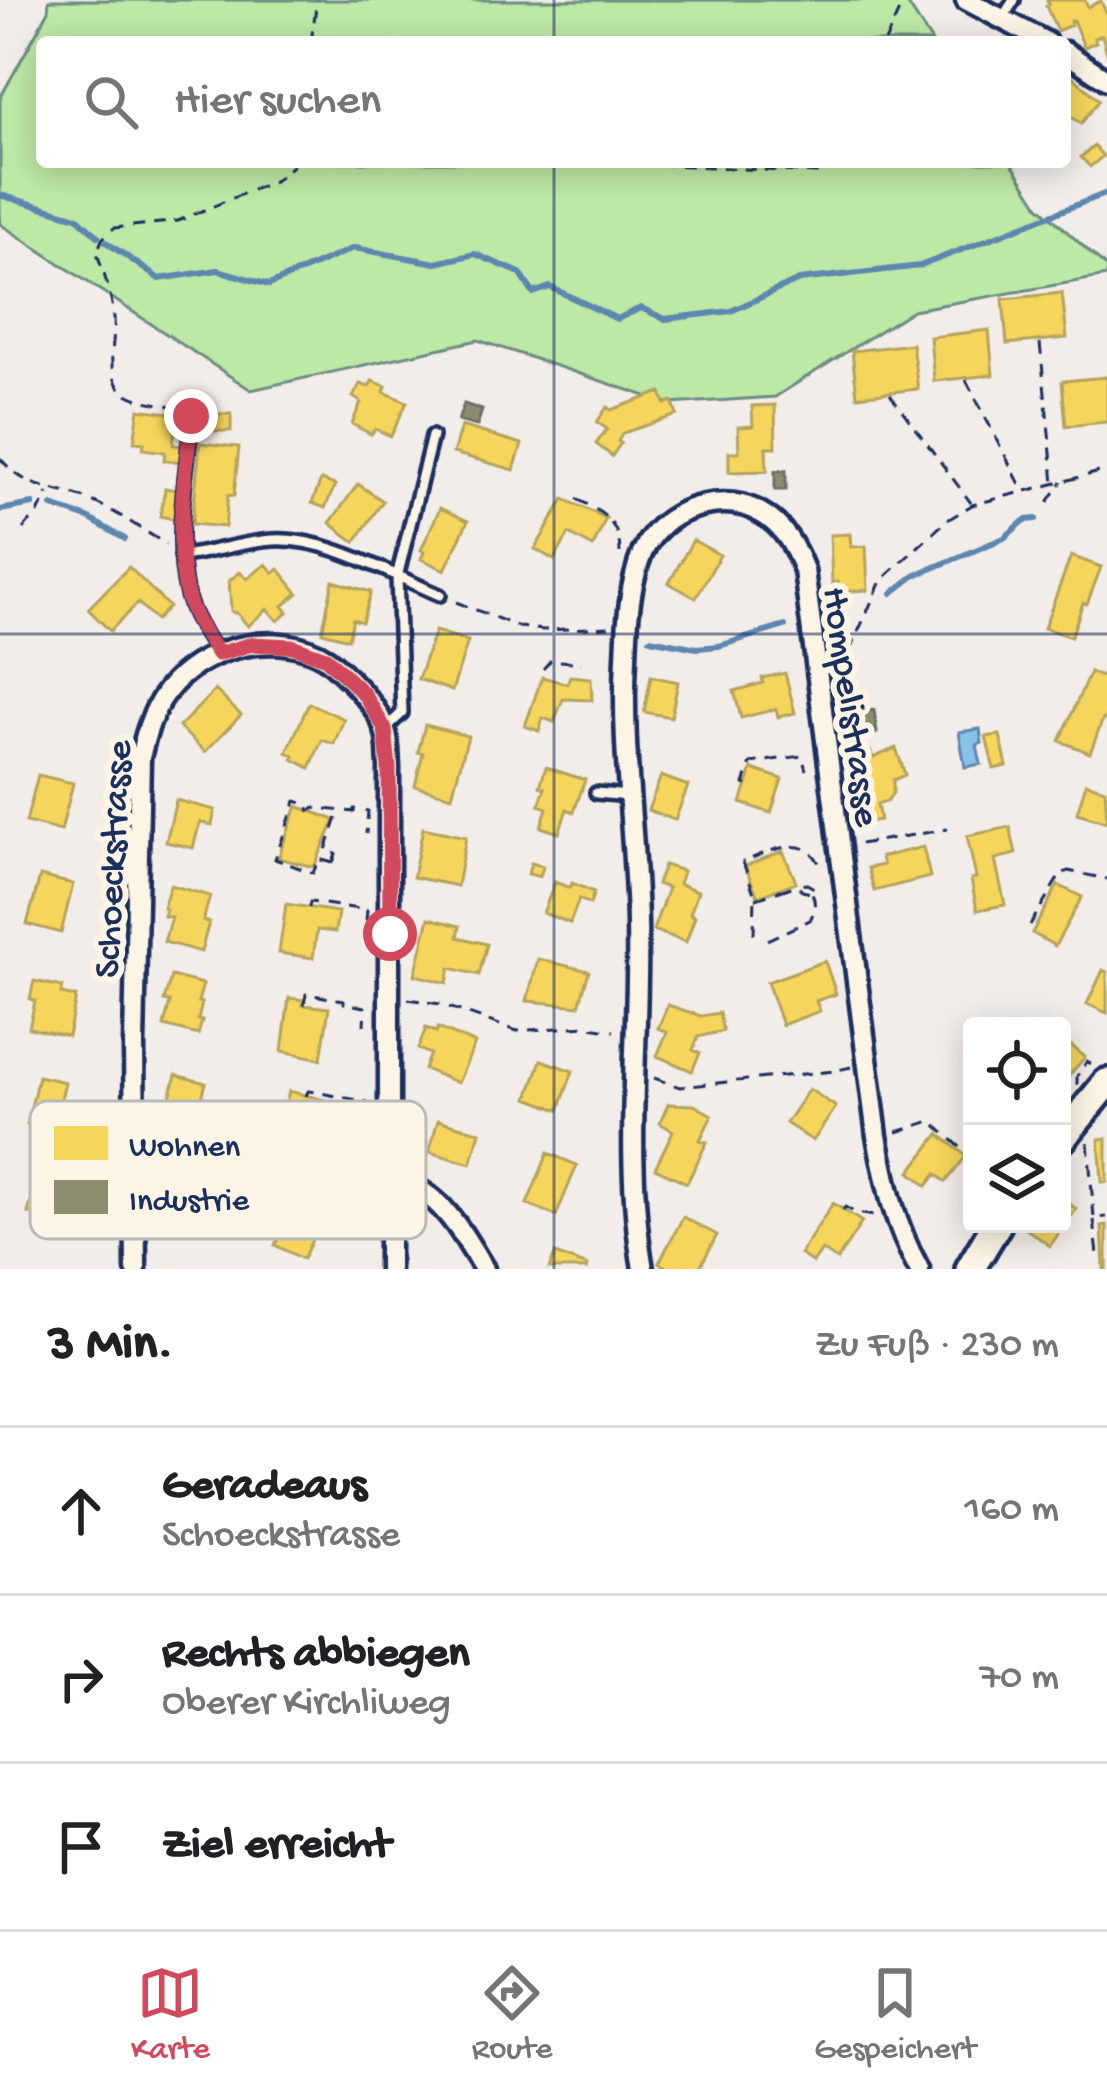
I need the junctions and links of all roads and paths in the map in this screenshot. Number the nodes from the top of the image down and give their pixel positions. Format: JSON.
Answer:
{"nodes":[{"id":1,"x":317,"y":0,"type":"edge"},
{"id":2,"x":904,"y":0,"type":"edge"},
{"id":3,"x":966,"y":0,"type":"edge"},
{"id":4,"x":1014,"y":0,"type":"edge"},
{"id":5,"x":1002,"y":19,"type":"junction"},
{"id":6,"x":312,"y":36,"type":"edge"},
{"id":7,"x":888,"y":36,"type":"edge"},
{"id":8,"x":1035,"y":36,"type":"edge"},
{"id":9,"x":1071,"y":56,"type":"edge"},
{"id":10,"x":1107,"y":80,"type":"edge"},
{"id":11,"x":290,"y":168,"type":"edge"},
{"id":12,"x":727,"y":168,"type":"edge"},
{"id":13,"x":824,"y":168,"type":"edge"},
{"id":14,"x":1040,"y":343,"type":"dead end"},
{"id":15,"x":966,"y":380,"type":"dead end"},
{"id":16,"x":890,"y":394,"type":"dead end"},
{"id":17,"x":191,"y":416,"type":"joint"},
{"id":18,"x":432,"y":436,"type":"dead end"},
{"id":19,"x":0,"y":458,"type":"edge"},
{"id":20,"x":1107,"y":470,"type":"edge"},
{"id":21,"x":1064,"y":481,"type":"junction"},
{"id":22,"x":1054,"y":483,"type":"junction"},
{"id":23,"x":1023,"y":490,"type":"junction"},
{"id":24,"x":49,"y":491,"type":"junction"},
{"id":25,"x":577,"y":499,"type":"dead end"},
{"id":26,"x":1048,"y":502,"type":"dead end"},
{"id":27,"x":972,"y":505,"type":"junction"},
{"id":28,"x":23,"y":529,"type":"dead end"},
{"id":29,"x":181,"y":556,"type":"junction"},
{"id":30,"x":620,"y":556,"type":"dead end"},
{"id":31,"x":397,"y":577,"type":"junction"},
{"id":32,"x":440,"y":595,"type":"joint"},
{"id":33,"x":617,"y":627,"type":"dead end"},
{"id":34,"x":829,"y":629,"type":"dead end"},
{"id":35,"x":218,"y":654,"type":"junction"},
{"id":36,"x":581,"y":663,"type":"dead end"},
{"id":37,"x":543,"y":669,"type":"dead end"},
{"id":38,"x":385,"y":729,"type":"junction"},
{"id":39,"x":806,"y":770,"type":"dead end"},
{"id":40,"x":747,"y":785,"type":"dead end"},
{"id":41,"x":596,"y":794,"type":"dead end"},
{"id":42,"x":629,"y":796,"type":"junction"},
{"id":43,"x":340,"y":811,"type":"junction"},
{"id":44,"x":948,"y":829,"type":"dead end"},
{"id":45,"x":366,"y":833,"type":"dead end"},
{"id":46,"x":863,"y":843,"type":"dead end"},
{"id":47,"x":820,"y":866,"type":"dead end"},
{"id":48,"x":1107,"y":879,"type":"edge"},
{"id":49,"x":755,"y":900,"type":"junction"},
{"id":50,"x":309,"y":908,"type":"dead end"},
{"id":51,"x":1030,"y":925,"type":"dead end"},
{"id":52,"x":364,"y":933,"type":"dead end"},
{"id":53,"x":754,"y":934,"type":"dead end"},
{"id":54,"x":767,"y":940,"type":"dead end"},
{"id":55,"x":400,"y":998,"type":"dead end"},
{"id":56,"x":304,"y":1005,"type":"dead end"},
{"id":57,"x":364,"y":1025,"type":"dead end"},
{"id":58,"x":610,"y":1031,"type":"dead end"},
{"id":59,"x":859,"y":1065,"type":"dead end"},
{"id":60,"x":633,"y":1071,"type":"junction"},
{"id":61,"x":1107,"y":1083,"type":"edge"},
{"id":62,"x":306,"y":1096,"type":"dead end"},
{"id":63,"x":134,"y":1101,"type":"edge"},
{"id":64,"x":356,"y":1101,"type":"edge"},
{"id":65,"x":388,"y":1101,"type":"edge"},
{"id":66,"x":1074,"y":1133,"type":"edge"},
{"id":67,"x":878,"y":1136,"type":"junction"},
{"id":68,"x":963,"y":1149,"type":"edge"},
{"id":69,"x":426,"y":1192,"type":"edge"},
{"id":70,"x":843,"y":1210,"type":"dead end"},
{"id":71,"x":1107,"y":1217,"type":"edge"},
{"id":72,"x":1094,"y":1218,"type":"junction"},
{"id":73,"x":880,"y":1224,"type":"dead end"},
{"id":74,"x":992,"y":1233,"type":"edge"},
{"id":75,"x":136,"y":1239,"type":"edge"},
{"id":76,"x":389,"y":1239,"type":"edge"},
{"id":77,"x":1103,"y":1254,"type":"dead end"},
{"id":78,"x":136,"y":1269,"type":"edge"},
{"id":79,"x":389,"y":1269,"type":"edge"},
{"id":80,"x":484,"y":1269,"type":"edge"},
{"id":81,"x":643,"y":1269,"type":"edge"},
{"id":82,"x":919,"y":1269,"type":"edge"},
{"id":83,"x":970,"y":1269,"type":"edge"}],
"edges":[{"from":1,"to":6,"type":"path"},
{"from":2,"to":7,"type":"path"},
{"from":3,"to":5,"type":"street"},
{"from":4,"to":5,"type":"lane"},
{"from":5,"to":8,"type":"street"},
{"from":9,"to":10,"type":"street"},
{"from":11,"to":17,"type":"path"},
{"from":12,"to":13,"type":"path"},
{"from":14,"to":22,"type":"path"},
{"from":15,"to":23,"type":"path"},
{"from":16,"to":27,"type":"path"},
{"from":17,"to":29,"type":"lane"},
{"from":18,"to":31,"type":"lane"},
{"from":19,"to":24,"type":"path"},
{"from":20,"to":21,"type":"path"},
{"from":21,"to":22,"type":"path"},
{"from":21,"to":26,"type":"path"},
{"from":22,"to":23,"type":"path"},
{"from":23,"to":27,"type":"path"},
{"from":24,"to":28,"type":"path"},
{"from":24,"to":29,"type":"path"},
{"from":25,"to":30,"type":"path"},
{"from":27,"to":34,"type":"path"},
{"from":29,"to":31,"type":"lane"},
{"from":29,"to":35,"type":"lane"},
{"from":31,"to":32,"type":"lane"},
{"from":31,"to":38,"type":"lane"},
{"from":32,"to":33,"type":"path"},
{"from":35,"to":38,"type":"street","name":"Schoeckstrasse"},
{"from":35,"to":63,"type":"street","name":"Schoeckstrasse"},
{"from":36,"to":37,"type":"path"},
{"from":38,"to":65,"type":"street"},
{"from":39,"to":40,"type":"path"},
{"from":41,"to":42,"type":"lane"},
{"from":42,"to":60,"type":"street","name":"Hompelistrasse"},
{"from":42,"to":67,"type":"street","name":"Hompelistrasse"},
{"from":43,"to":43,"type":"path"},
{"from":43,"to":45,"type":"path"},
{"from":44,"to":46,"type":"path"},
{"from":47,"to":49,"type":"path"},
{"from":48,"to":51,"type":"path"},
{"from":49,"to":53,"type":"path"},
{"from":49,"to":54,"type":"path"},
{"from":50,"to":52,"type":"path"},
{"from":55,"to":58,"type":"path"},
{"from":56,"to":57,"type":"path"},
{"from":59,"to":60,"type":"path"},
{"from":60,"to":81,"type":"street","name":"Hompelistrasse"},
{"from":61,"to":66,"type":"street"},
{"from":62,"to":64,"type":"path"},
{"from":66,"to":72,"type":"path"},
{"from":67,"to":68,"type":"path"},
{"from":67,"to":82,"type":"street","name":"Hompelistrasse"},
{"from":69,"to":80,"type":"street"},
{"from":70,"to":73,"type":"path"},
{"from":71,"to":72,"type":"path"},
{"from":72,"to":77,"type":"path"},
{"from":74,"to":83,"type":"street"},
{"from":75,"to":78,"type":"street","name":"Schoeckstrasse"},
{"from":76,"to":79,"type":"street"}]}
